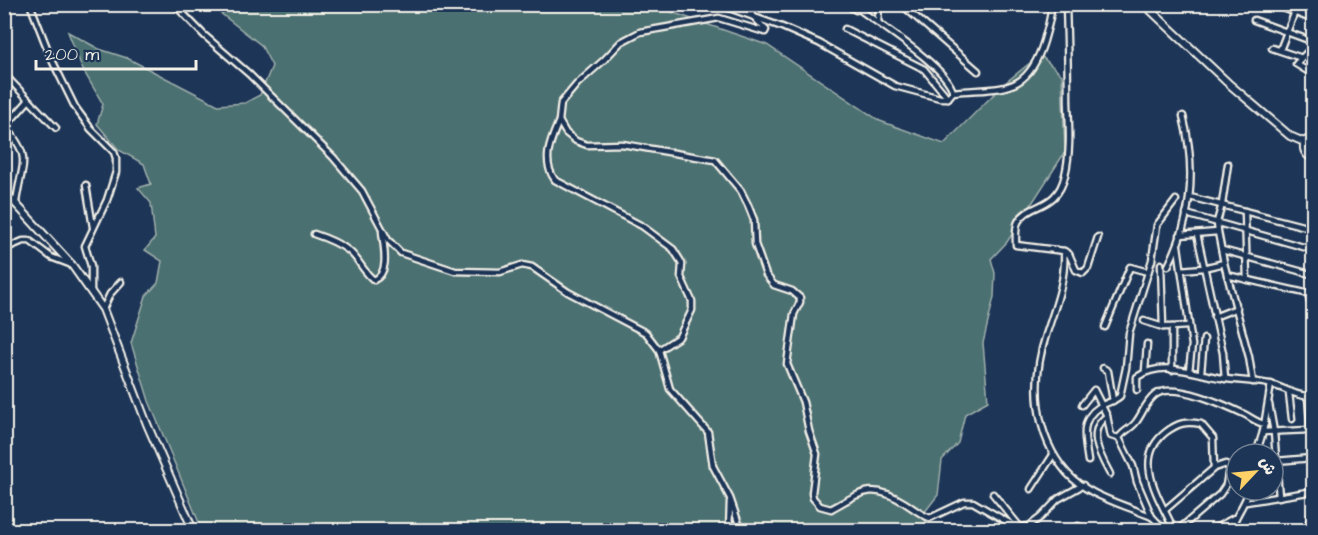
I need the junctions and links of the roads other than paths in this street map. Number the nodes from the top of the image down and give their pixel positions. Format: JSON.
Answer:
{"nodes":[{"id":1,"x":30,"y":4,"type":"edge"},
{"id":2,"x":174,"y":4,"type":"edge"},
{"id":3,"x":718,"y":4,"type":"edge"},
{"id":4,"x":845,"y":4,"type":"edge"},
{"id":5,"x":852,"y":4,"type":"edge"},
{"id":6,"x":879,"y":4,"type":"edge"},
{"id":7,"x":902,"y":4,"type":"edge"},
{"id":8,"x":1051,"y":4,"type":"edge"},
{"id":9,"x":1066,"y":4,"type":"edge"},
{"id":10,"x":1144,"y":4,"type":"edge"},
{"id":11,"x":1273,"y":4,"type":"edge"},
{"id":12,"x":1298,"y":4,"type":"edge"},
{"id":13,"x":1295,"y":12,"type":"junction"},
{"id":14,"x":752,"y":15,"type":"junction"},
{"id":15,"x":869,"y":17,"type":"junction"},
{"id":16,"x":1254,"y":20,"type":"dead end"},
{"id":17,"x":1314,"y":20,"type":"edge"},
{"id":18,"x":878,"y":22,"type":"junction"},
{"id":19,"x":845,"y":29,"type":"dead end"},
{"id":20,"x":1287,"y":33,"type":"junction"},
{"id":21,"x":1314,"y":44,"type":"edge"},
{"id":22,"x":1272,"y":48,"type":"dead end"},
{"id":23,"x":1280,"y":50,"type":"junction"},
{"id":24,"x":1302,"y":58,"type":"junction"},
{"id":25,"x":978,"y":71,"type":"dead end"},
{"id":26,"x":4,"y":74,"type":"edge"},
{"id":27,"x":1314,"y":75,"type":"edge"},
{"id":28,"x":953,"y":92,"type":"junction"},
{"id":29,"x":948,"y":98,"type":"junction"},
{"id":30,"x":29,"y":100,"type":"junction"},
{"id":31,"x":1183,"y":116,"type":"dead end"},
{"id":32,"x":559,"y":121,"type":"junction"},
{"id":33,"x":5,"y":125,"type":"edge"},
{"id":34,"x":56,"y":128,"type":"dead end"},
{"id":35,"x":1314,"y":135,"type":"edge"},
{"id":36,"x":1304,"y":142,"type":"junction"},
{"id":37,"x":1314,"y":158,"type":"edge"},
{"id":38,"x":1228,"y":165,"type":"dead end"},
{"id":39,"x":86,"y":185,"type":"dead end"},
{"id":40,"x":4,"y":190,"type":"edge"},
{"id":41,"x":1190,"y":197,"type":"junction"},
{"id":42,"x":1176,"y":200,"type":"dead end"},
{"id":43,"x":16,"y":202,"type":"junction"},
{"id":44,"x":1222,"y":204,"type":"junction"},
{"id":45,"x":1245,"y":211,"type":"junction"},
{"id":46,"x":1186,"y":214,"type":"junction"},
{"id":47,"x":1217,"y":222,"type":"junction"},
{"id":48,"x":93,"y":227,"type":"junction"},
{"id":49,"x":382,"y":228,"type":"junction"},
{"id":50,"x":1314,"y":229,"type":"edge"},
{"id":51,"x":1246,"y":231,"type":"junction"},
{"id":52,"x":1218,"y":232,"type":"junction"},
{"id":53,"x":314,"y":234,"type":"dead end"},
{"id":54,"x":1197,"y":234,"type":"junction"},
{"id":55,"x":1180,"y":235,"type":"junction"},
{"id":56,"x":1098,"y":237,"type":"dead end"},
{"id":57,"x":1178,"y":246,"type":"junction"},
{"id":58,"x":4,"y":249,"type":"edge"},
{"id":59,"x":1222,"y":250,"type":"junction"},
{"id":60,"x":1314,"y":250,"type":"edge"},
{"id":61,"x":1064,"y":251,"type":"junction"},
{"id":62,"x":1246,"y":257,"type":"junction"},
{"id":63,"x":1152,"y":260,"type":"junction"},
{"id":64,"x":1224,"y":263,"type":"junction"},
{"id":65,"x":1161,"y":264,"type":"junction"},
{"id":66,"x":72,"y":265,"type":"junction"},
{"id":67,"x":1168,"y":266,"type":"junction"},
{"id":68,"x":1181,"y":267,"type":"junction"},
{"id":69,"x":1203,"y":268,"type":"junction"},
{"id":70,"x":1148,"y":272,"type":"junction"},
{"id":71,"x":1227,"y":275,"type":"junction"},
{"id":72,"x":1314,"y":275,"type":"edge"},
{"id":73,"x":1246,"y":280,"type":"junction"},
{"id":74,"x":121,"y":282,"type":"dead end"},
{"id":75,"x":91,"y":292,"type":"junction"},
{"id":76,"x":1311,"y":294,"type":"edge"},
{"id":77,"x":1237,"y":308,"type":"junction"},
{"id":78,"x":103,"y":309,"type":"junction"},
{"id":79,"x":1214,"y":317,"type":"junction"},
{"id":80,"x":1314,"y":318,"type":"edge"},
{"id":81,"x":1144,"y":321,"type":"dead end"},
{"id":82,"x":1188,"y":326,"type":"junction"},
{"id":83,"x":1105,"y":327,"type":"dead end"},
{"id":84,"x":1163,"y":327,"type":"junction"},
{"id":85,"x":1173,"y":327,"type":"junction"},
{"id":86,"x":1204,"y":339,"type":"dead end"},
{"id":87,"x":1147,"y":344,"type":"dead end"},
{"id":88,"x":659,"y":350,"type":"junction"},
{"id":89,"x":1103,"y":368,"type":"dead end"},
{"id":90,"x":1172,"y":370,"type":"junction"},
{"id":91,"x":1189,"y":370,"type":"junction"},
{"id":92,"x":1145,"y":371,"type":"junction"},
{"id":93,"x":1201,"y":372,"type":"junction"},
{"id":94,"x":1225,"y":379,"type":"junction"},
{"id":95,"x":1253,"y":382,"type":"junction"},
{"id":96,"x":1271,"y":384,"type":"junction"},
{"id":97,"x":1137,"y":390,"type":"dead end"},
{"id":98,"x":1289,"y":393,"type":"junction"},
{"id":99,"x":1311,"y":396,"type":"edge"},
{"id":100,"x":1113,"y":401,"type":"junction"},
{"id":101,"x":1269,"y":404,"type":"junction"},
{"id":102,"x":1082,"y":405,"type":"dead end"},
{"id":103,"x":1102,"y":405,"type":"junction"},
{"id":104,"x":1107,"y":416,"type":"junction"},
{"id":105,"x":1292,"y":419,"type":"dead end"},
{"id":106,"x":1265,"y":424,"type":"junction"},
{"id":107,"x":1310,"y":430,"type":"junction"},
{"id":108,"x":1263,"y":432,"type":"junction"},
{"id":109,"x":1274,"y":432,"type":"junction"},
{"id":110,"x":1119,"y":438,"type":"junction"},
{"id":111,"x":1260,"y":442,"type":"edge"},
{"id":112,"x":1275,"y":442,"type":"edge"},
{"id":113,"x":1053,"y":455,"type":"junction"},
{"id":114,"x":1088,"y":461,"type":"dead end"},
{"id":115,"x":1285,"y":461,"type":"edge"},
{"id":116,"x":1313,"y":462,"type":"edge"},
{"id":117,"x":1214,"y":468,"type":"junction"},
{"id":118,"x":1314,"y":472,"type":"edge"},
{"id":119,"x":1110,"y":474,"type":"dead end"},
{"id":120,"x":1083,"y":485,"type":"junction"},
{"id":121,"x":1031,"y":489,"type":"dead end"},
{"id":122,"x":1314,"y":491,"type":"edge"},
{"id":123,"x":993,"y":494,"type":"dead end"},
{"id":124,"x":1285,"y":496,"type":"edge"},
{"id":125,"x":730,"y":498,"type":"junction"},
{"id":126,"x":1246,"y":502,"type":"edge"},
{"id":127,"x":1314,"y":505,"type":"edge"},
{"id":128,"x":1165,"y":510,"type":"junction"},
{"id":129,"x":1152,"y":517,"type":"junction"},
{"id":130,"x":1234,"y":518,"type":"junction"},
{"id":131,"x":1312,"y":521,"type":"edge"},
{"id":132,"x":1078,"y":526,"type":"dead end"},
{"id":133,"x":1020,"y":527,"type":"junction"},
{"id":134,"x":193,"y":531,"type":"edge"},
{"id":135,"x":729,"y":531,"type":"edge"},
{"id":136,"x":741,"y":531,"type":"edge"},
{"id":137,"x":1089,"y":531,"type":"edge"},
{"id":138,"x":1101,"y":531,"type":"edge"},
{"id":139,"x":1110,"y":531,"type":"edge"},
{"id":140,"x":1164,"y":531,"type":"edge"},
{"id":141,"x":1176,"y":531,"type":"edge"},
{"id":142,"x":1212,"y":531,"type":"edge"},
{"id":143,"x":1231,"y":531,"type":"edge"},
{"id":144,"x":1307,"y":531,"type":"edge"}],
"edges":[{"from":1,"to":48,"type":"street"},
{"from":2,"to":49,"type":"street"},
{"from":3,"to":14,"type":"street"},
{"from":4,"to":15,"type":"street"},
{"from":5,"to":15,"type":"street"},
{"from":6,"to":18,"type":"street"},
{"from":7,"to":25,"type":"street"},
{"from":8,"to":28,"type":"street"},
{"from":9,"to":61,"type":"street"},
{"from":10,"to":36,"type":"street"},
{"from":11,"to":13,"type":"street"},
{"from":12,"to":13,"type":"street"},
{"from":13,"to":17,"type":"street"},
{"from":13,"to":20,"type":"street"},
{"from":14,"to":29,"type":"street"},
{"from":14,"to":32,"type":"street"},
{"from":15,"to":18,"type":"street"},
{"from":16,"to":20,"type":"street"},
{"from":18,"to":28,"type":"street"},
{"from":19,"to":29,"type":"street"},
{"from":20,"to":21,"type":"street"},
{"from":20,"to":23,"type":"street"},
{"from":21,"to":24,"type":"street"},
{"from":22,"to":23,"type":"street"},
{"from":23,"to":24,"type":"street"},
{"from":24,"to":27,"type":"street"},
{"from":26,"to":30,"type":"street"},
{"from":28,"to":29,"type":"street"},
{"from":30,"to":33,"type":"street"},
{"from":30,"to":34,"type":"street"},
{"from":31,"to":41,"type":"street"},
{"from":32,"to":88,"type":"street"},
{"from":32,"to":133,"type":"street"},
{"from":33,"to":43,"type":"street"},
{"from":35,"to":36,"type":"street"},
{"from":36,"to":37,"type":"street"},
{"from":38,"to":44,"type":"street"},
{"from":39,"to":48,"type":"street"},
{"from":40,"to":43,"type":"street"},
{"from":41,"to":44,"type":"street"},
{"from":41,"to":46,"type":"street"},
{"from":42,"to":63,"type":"street"},
{"from":43,"to":66,"type":"street"},
{"from":44,"to":45,"type":"street"},
{"from":44,"to":47,"type":"street"},
{"from":45,"to":50,"type":"street"},
{"from":45,"to":51,"type":"street"},
{"from":46,"to":47,"type":"street"},
{"from":46,"to":55,"type":"street"},
{"from":47,"to":51,"type":"street"},
{"from":47,"to":52,"type":"street"},
{"from":48,"to":75,"type":"street"},
{"from":49,"to":53,"type":"street"},
{"from":49,"to":88,"type":"street"},
{"from":51,"to":60,"type":"street"},
{"from":51,"to":62,"type":"street"},
{"from":52,"to":54,"type":"street"},
{"from":52,"to":59,"type":"street"},
{"from":54,"to":55,"type":"street"},
{"from":54,"to":69,"type":"street"},
{"from":55,"to":57,"type":"street"},
{"from":56,"to":61,"type":"street"},
{"from":57,"to":67,"type":"street"},
{"from":57,"to":68,"type":"street"},
{"from":58,"to":66,"type":"street"},
{"from":59,"to":62,"type":"street"},
{"from":59,"to":64,"type":"street"},
{"from":61,"to":113,"type":"street"},
{"from":62,"to":72,"type":"street"},
{"from":62,"to":73,"type":"street"},
{"from":63,"to":65,"type":"street"},
{"from":63,"to":70,"type":"street"},
{"from":64,"to":69,"type":"street"},
{"from":64,"to":71,"type":"street"},
{"from":65,"to":67,"type":"street"},
{"from":65,"to":84,"type":"street"},
{"from":66,"to":75,"type":"street"},
{"from":67,"to":68,"type":"street"},
{"from":68,"to":69,"type":"street"},
{"from":68,"to":82,"type":"street"},
{"from":69,"to":79,"type":"street"},
{"from":70,"to":83,"type":"street"},
{"from":70,"to":100,"type":"street"},
{"from":71,"to":73,"type":"street"},
{"from":71,"to":77,"type":"street"},
{"from":73,"to":76,"type":"street"},
{"from":74,"to":78,"type":"street"},
{"from":75,"to":78,"type":"street"},
{"from":76,"to":80,"type":"street"},
{"from":77,"to":79,"type":"street"},
{"from":77,"to":95,"type":"street"},
{"from":78,"to":134,"type":"street"},
{"from":79,"to":94,"type":"street"},
{"from":81,"to":84,"type":"street"},
{"from":82,"to":85,"type":"street"},
{"from":82,"to":91,"type":"street"},
{"from":84,"to":85,"type":"street"},
{"from":85,"to":90,"type":"street"},
{"from":86,"to":93,"type":"street"},
{"from":87,"to":92,"type":"street"},
{"from":88,"to":125,"type":"street"},
{"from":89,"to":100,"type":"street"},
{"from":90,"to":91,"type":"street"},
{"from":90,"to":92,"type":"street"},
{"from":91,"to":93,"type":"street"},
{"from":92,"to":97,"type":"street"},
{"from":93,"to":94,"type":"street"},
{"from":94,"to":95,"type":"street"},
{"from":95,"to":96,"type":"street"},
{"from":96,"to":98,"type":"street"},
{"from":96,"to":101,"type":"street"},
{"from":98,"to":99,"type":"street"},
{"from":98,"to":105,"type":"street"},
{"from":99,"to":107,"type":"street"},
{"from":100,"to":103,"type":"street"},
{"from":101,"to":106,"type":"street"},
{"from":101,"to":109,"type":"street"},
{"from":102,"to":103,"type":"street"},
{"from":103,"to":104,"type":"street"},
{"from":103,"to":114,"type":"street"},
{"from":104,"to":110,"type":"street"},
{"from":104,"to":119,"type":"street"},
{"from":106,"to":108,"type":"street"},
{"from":106,"to":110,"type":"street"},
{"from":107,"to":109,"type":"street"},
{"from":107,"to":116,"type":"street"},
{"from":108,"to":109,"type":"street"},
{"from":108,"to":111,"type":"street"},
{"from":109,"to":112,"type":"street"},
{"from":110,"to":129,"type":"street"},
{"from":113,"to":120,"type":"street"},
{"from":113,"to":121,"type":"street"},
{"from":115,"to":116,"type":"street"},
{"from":116,"to":118,"type":"street"},
{"from":117,"to":128,"type":"street"},
{"from":117,"to":128,"type":"street"},
{"from":117,"to":141,"type":"street"},
{"from":120,"to":129,"type":"street"},
{"from":120,"to":133,"type":"street"},
{"from":122,"to":124,"type":"street"},
{"from":123,"to":133,"type":"street"},
{"from":125,"to":135,"type":"street"},
{"from":125,"to":136,"type":"street"},
{"from":126,"to":130,"type":"street"},
{"from":127,"to":131,"type":"street"},
{"from":128,"to":141,"type":"street"},
{"from":129,"to":140,"type":"street"},
{"from":130,"to":142,"type":"street"},
{"from":130,"to":143,"type":"street"},
{"from":131,"to":144,"type":"street"},
{"from":132,"to":137,"type":"street"},
{"from":138,"to":139,"type":"street"}]}
